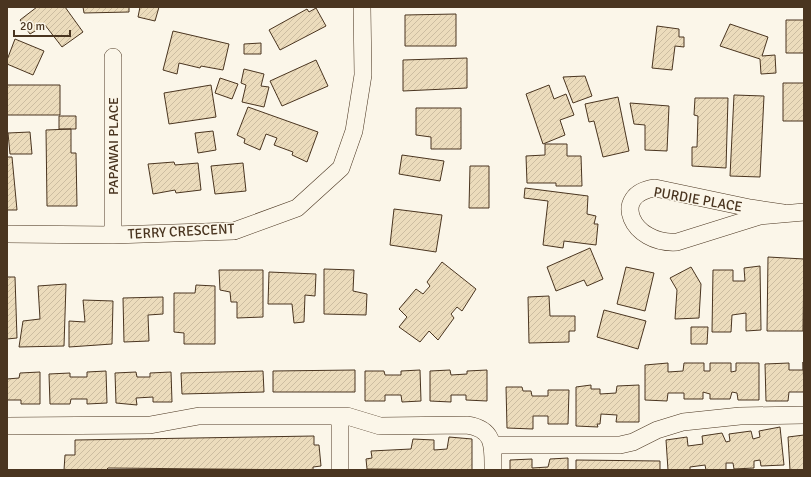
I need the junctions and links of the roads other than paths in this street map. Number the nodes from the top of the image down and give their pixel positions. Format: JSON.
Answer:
{"nodes":[{"id":1,"x":362,"y":7,"type":"edge"},
{"id":2,"x":113,"y":57,"type":"dead end"},
{"id":3,"x":804,"y":212,"type":"edge"},
{"id":4,"x":783,"y":213,"type":"junction"},
{"id":5,"x":7,"y":234,"type":"edge"},
{"id":6,"x":113,"y":234,"type":"junction"},
{"id":7,"x":804,"y":415,"type":"edge"},
{"id":8,"x":340,"y":416,"type":"junction"},
{"id":9,"x":7,"y":426,"type":"edge"},
{"id":10,"x":493,"y":445,"type":"junction"},
{"id":11,"x":340,"y":470,"type":"edge"},
{"id":12,"x":494,"y":470,"type":"edge"}],
"edges":[{"from":1,"to":6,"type":"street","name":"TERRY CRESCENT"},
{"from":2,"to":6,"type":"street","name":"PAPAWAI PLACE"},
{"from":3,"to":4,"type":"street","name":"PURDIE PLACE"},
{"from":4,"to":4,"type":"street","name":"PURDIE PLACE"},
{"from":5,"to":6,"type":"street","name":"TERRY CRESCENT"},
{"from":7,"to":10,"type":"street"},
{"from":8,"to":9,"type":"street"},
{"from":8,"to":10,"type":"street"},
{"from":8,"to":11,"type":"street"},
{"from":10,"to":12,"type":"street"}]}
